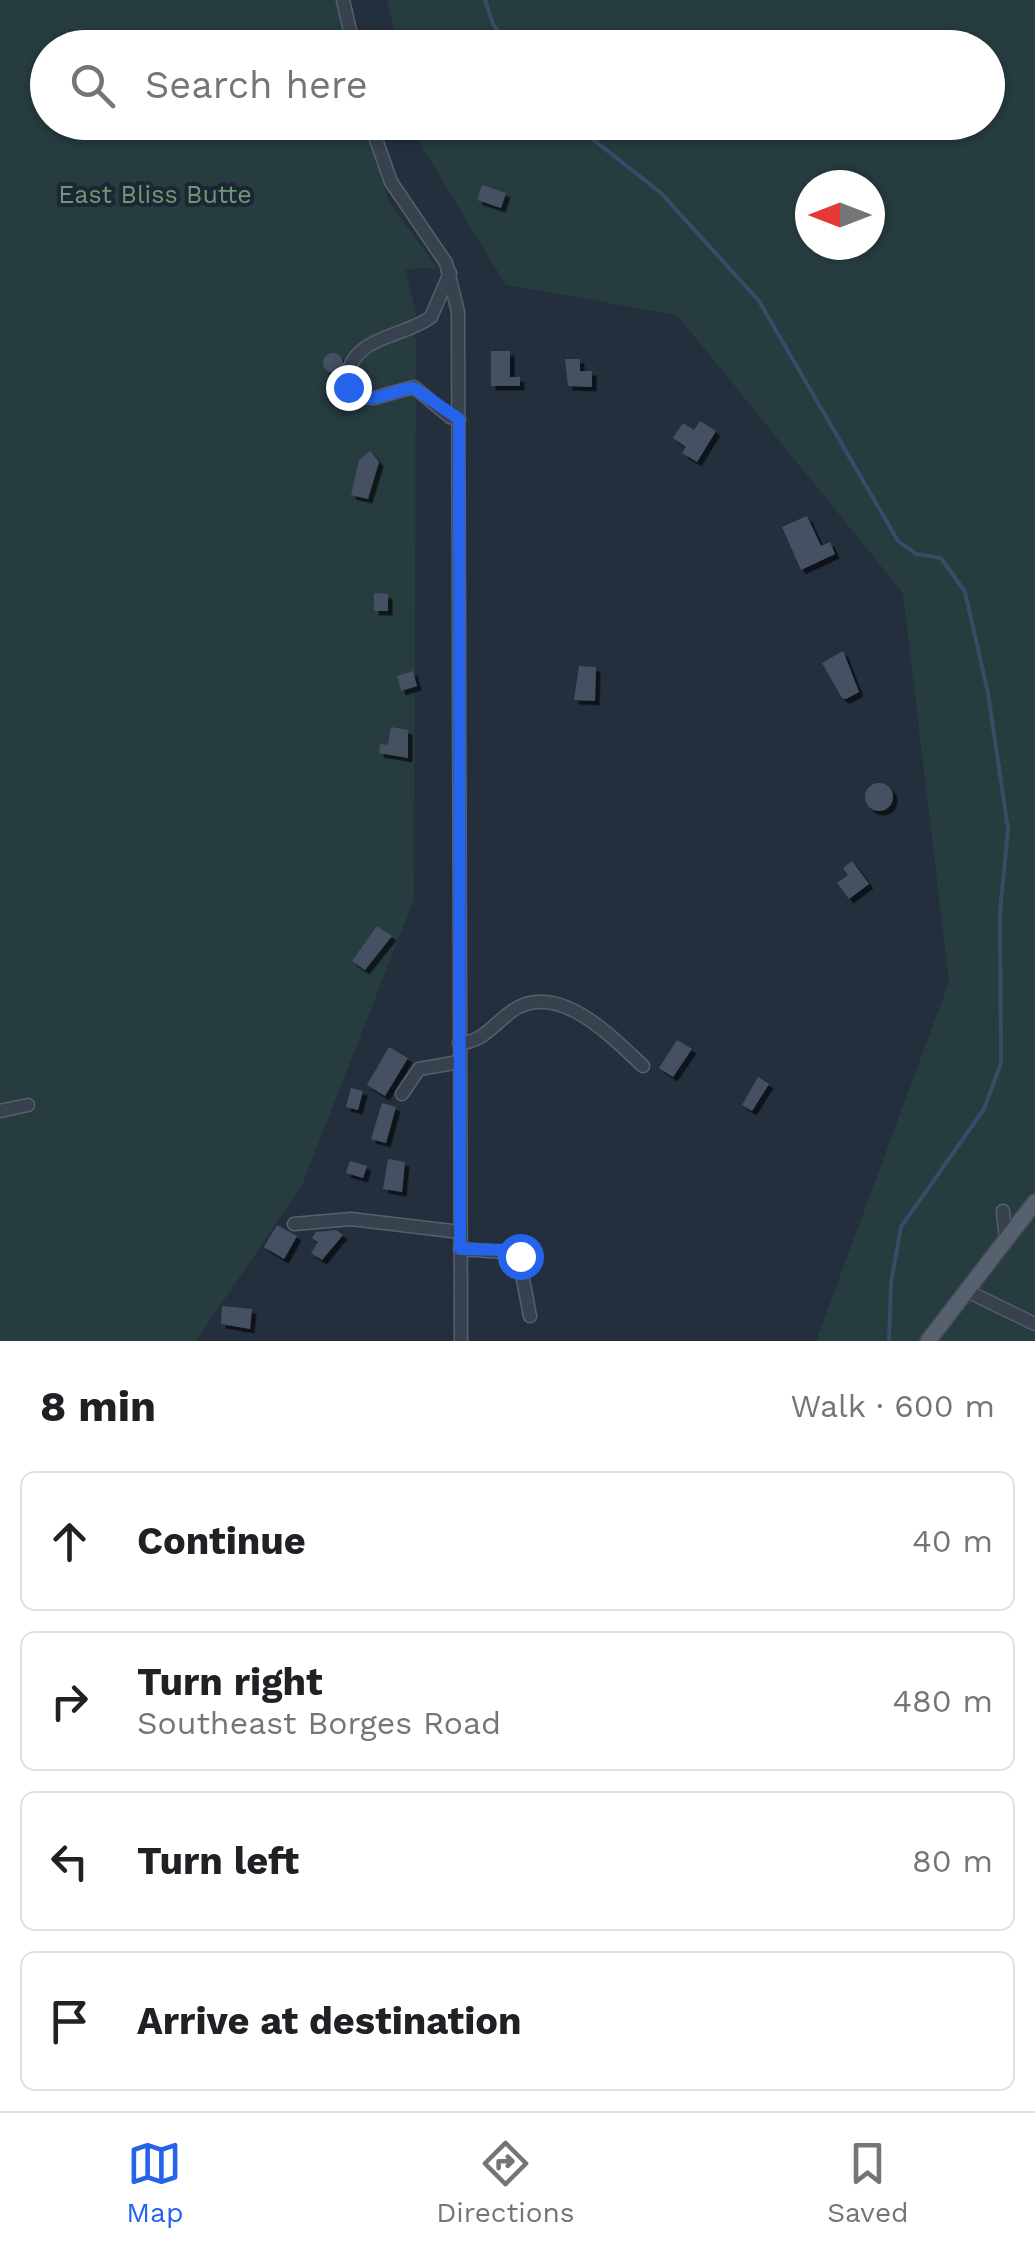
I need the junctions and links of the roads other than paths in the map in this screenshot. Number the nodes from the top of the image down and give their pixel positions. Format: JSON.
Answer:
{"nodes":[{"id":1,"x":342,"y":0,"type":"edge"},
{"id":2,"x":350,"y":30,"type":"edge"},
{"id":3,"x":376,"y":140,"type":"edge"},
{"id":4,"x":450,"y":273,"type":"junction"},
{"id":5,"x":459,"y":419,"type":"junction"},
{"id":6,"x":459,"y":1042,"type":"junction"},
{"id":7,"x":459,"y":1062,"type":"junction"},
{"id":8,"x":643,"y":1066,"type":"dead end"},
{"id":9,"x":402,"y":1094,"type":"dead end"},
{"id":10,"x":28,"y":1106,"type":"dead end"},
{"id":11,"x":0,"y":1111,"type":"edge"},
{"id":12,"x":1035,"y":1202,"type":"edge"},
{"id":13,"x":1002,"y":1211,"type":"dead end"},
{"id":14,"x":294,"y":1224,"type":"dead end"},
{"id":15,"x":460,"y":1232,"type":"junction"},
{"id":16,"x":1006,"y":1240,"type":"junction"},
{"id":17,"x":460,"y":1249,"type":"junction"},
{"id":18,"x":967,"y":1290,"type":"junction"},
{"id":19,"x":530,"y":1316,"type":"dead end"},
{"id":20,"x":1035,"y":1324,"type":"edge"},
{"id":21,"x":461,"y":1341,"type":"edge"},
{"id":22,"x":928,"y":1341,"type":"edge"}],
"edges":[{"from":1,"to":2,"type":"street"},
{"from":3,"to":4,"type":"street"},
{"from":4,"to":5,"type":"street"},
{"from":4,"to":5,"type":"street"},
{"from":5,"to":6,"type":"street"},
{"from":6,"to":7,"type":"street"},
{"from":6,"to":8,"type":"street"},
{"from":7,"to":9,"type":"street"},
{"from":7,"to":15,"type":"street"},
{"from":10,"to":11,"type":"street"},
{"from":12,"to":16,"type":"main road"},
{"from":13,"to":16,"type":"street"},
{"from":14,"to":15,"type":"street"},
{"from":15,"to":17,"type":"street"},
{"from":16,"to":18,"type":"main road"},
{"from":17,"to":19,"type":"street"},
{"from":17,"to":21,"type":"street"},
{"from":18,"to":20,"type":"street"},
{"from":18,"to":22,"type":"main road"}]}
